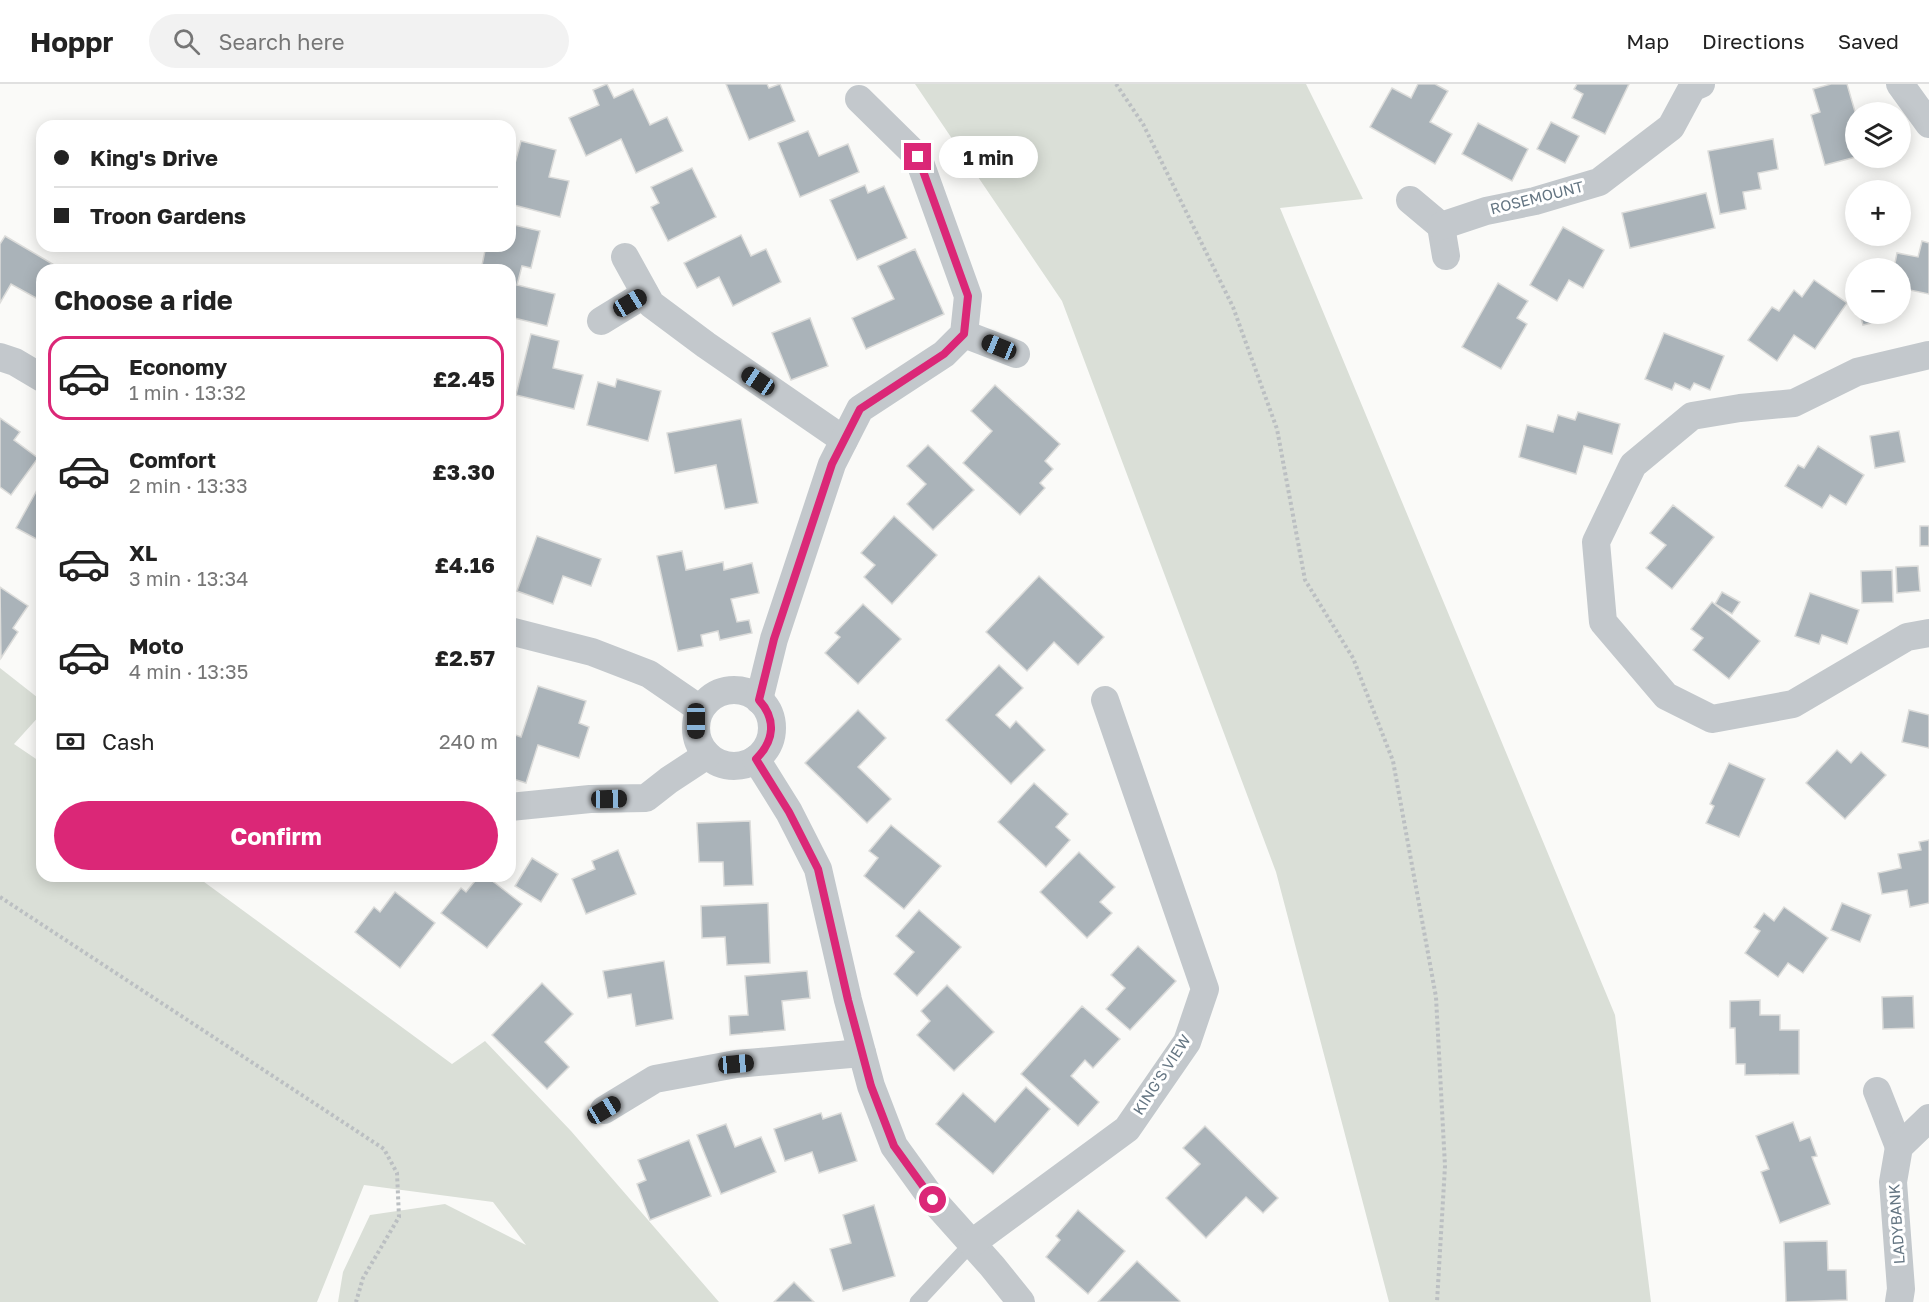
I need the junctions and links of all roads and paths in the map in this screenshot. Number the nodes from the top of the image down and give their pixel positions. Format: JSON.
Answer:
{"nodes":[{"id":1,"x":1116,"y":84,"type":"edge"},
{"id":2,"x":1701,"y":84,"type":"edge"},
{"id":3,"x":1900,"y":84,"type":"edge"},
{"id":4,"x":859,"y":99,"type":"dead end"},
{"id":5,"x":1929,"y":124,"type":"edge"},
{"id":6,"x":1410,"y":200,"type":"dead end"},
{"id":7,"x":1441,"y":226,"type":"junction"},
{"id":8,"x":1446,"y":256,"type":"dead end"},
{"id":9,"x":625,"y":257,"type":"dead end"},
{"id":10,"x":645,"y":294,"type":"junction"},
{"id":11,"x":601,"y":321,"type":"dead end"},
{"id":12,"x":964,"y":334,"type":"junction"},
{"id":13,"x":1016,"y":354,"type":"dead end"},
{"id":14,"x":1929,"y":355,"type":"edge"},
{"id":15,"x":0,"y":357,"type":"edge"},
{"id":16,"x":36,"y":374,"type":"edge"},
{"id":17,"x":844,"y":440,"type":"junction"},
{"id":18,"x":516,"y":633,"type":"edge"},
{"id":19,"x":1929,"y":633,"type":"edge"},
{"id":20,"x":759,"y":700,"type":"junction"},
{"id":21,"x":1105,"y":700,"type":"dead end"},
{"id":22,"x":700,"y":709,"type":"junction"},
{"id":23,"x":707,"y":755,"type":"junction"},
{"id":24,"x":756,"y":759,"type":"junction"},
{"id":25,"x":516,"y":806,"type":"edge"},
{"id":26,"x":0,"y":897,"type":"edge"},
{"id":27,"x":862,"y":1053,"type":"junction"},
{"id":28,"x":1877,"y":1091,"type":"dead end"},
{"id":29,"x":604,"y":1110,"type":"dead end"},
{"id":30,"x":1929,"y":1118,"type":"edge"},
{"id":31,"x":1899,"y":1147,"type":"junction"},
{"id":32,"x":972,"y":1244,"type":"junction"},
{"id":33,"x":356,"y":1302,"type":"edge"},
{"id":34,"x":917,"y":1302,"type":"edge"},
{"id":35,"x":1021,"y":1302,"type":"edge"},
{"id":36,"x":1437,"y":1302,"type":"edge"},
{"id":37,"x":1899,"y":1302,"type":"edge"}],
"edges":[{"from":1,"to":36,"type":"path"},
{"from":2,"to":7,"type":"street","name":"ROSEMOUNT"},
{"from":3,"to":5,"type":"street"},
{"from":4,"to":12,"type":"street"},
{"from":6,"to":7,"type":"street"},
{"from":7,"to":8,"type":"street"},
{"from":9,"to":10,"type":"street"},
{"from":10,"to":11,"type":"street"},
{"from":10,"to":17,"type":"street"},
{"from":12,"to":13,"type":"street"},
{"from":12,"to":17,"type":"street"},
{"from":14,"to":19,"type":"street"},
{"from":15,"to":16,"type":"street"},
{"from":17,"to":20,"type":"street"},
{"from":18,"to":22,"type":"street"},
{"from":20,"to":22,"type":"street"},
{"from":20,"to":24,"type":"street"},
{"from":21,"to":32,"type":"street","name":"KING'S VIEW"},
{"from":22,"to":23,"type":"street"},
{"from":23,"to":24,"type":"street"},
{"from":23,"to":25,"type":"street"},
{"from":24,"to":27,"type":"street"},
{"from":26,"to":33,"type":"path"},
{"from":27,"to":29,"type":"street"},
{"from":27,"to":32,"type":"street"},
{"from":28,"to":31,"type":"street"},
{"from":30,"to":31,"type":"street"},
{"from":31,"to":37,"type":"street","name":"LADYBANK"},
{"from":32,"to":34,"type":"lane"},
{"from":32,"to":35,"type":"street"}]}
